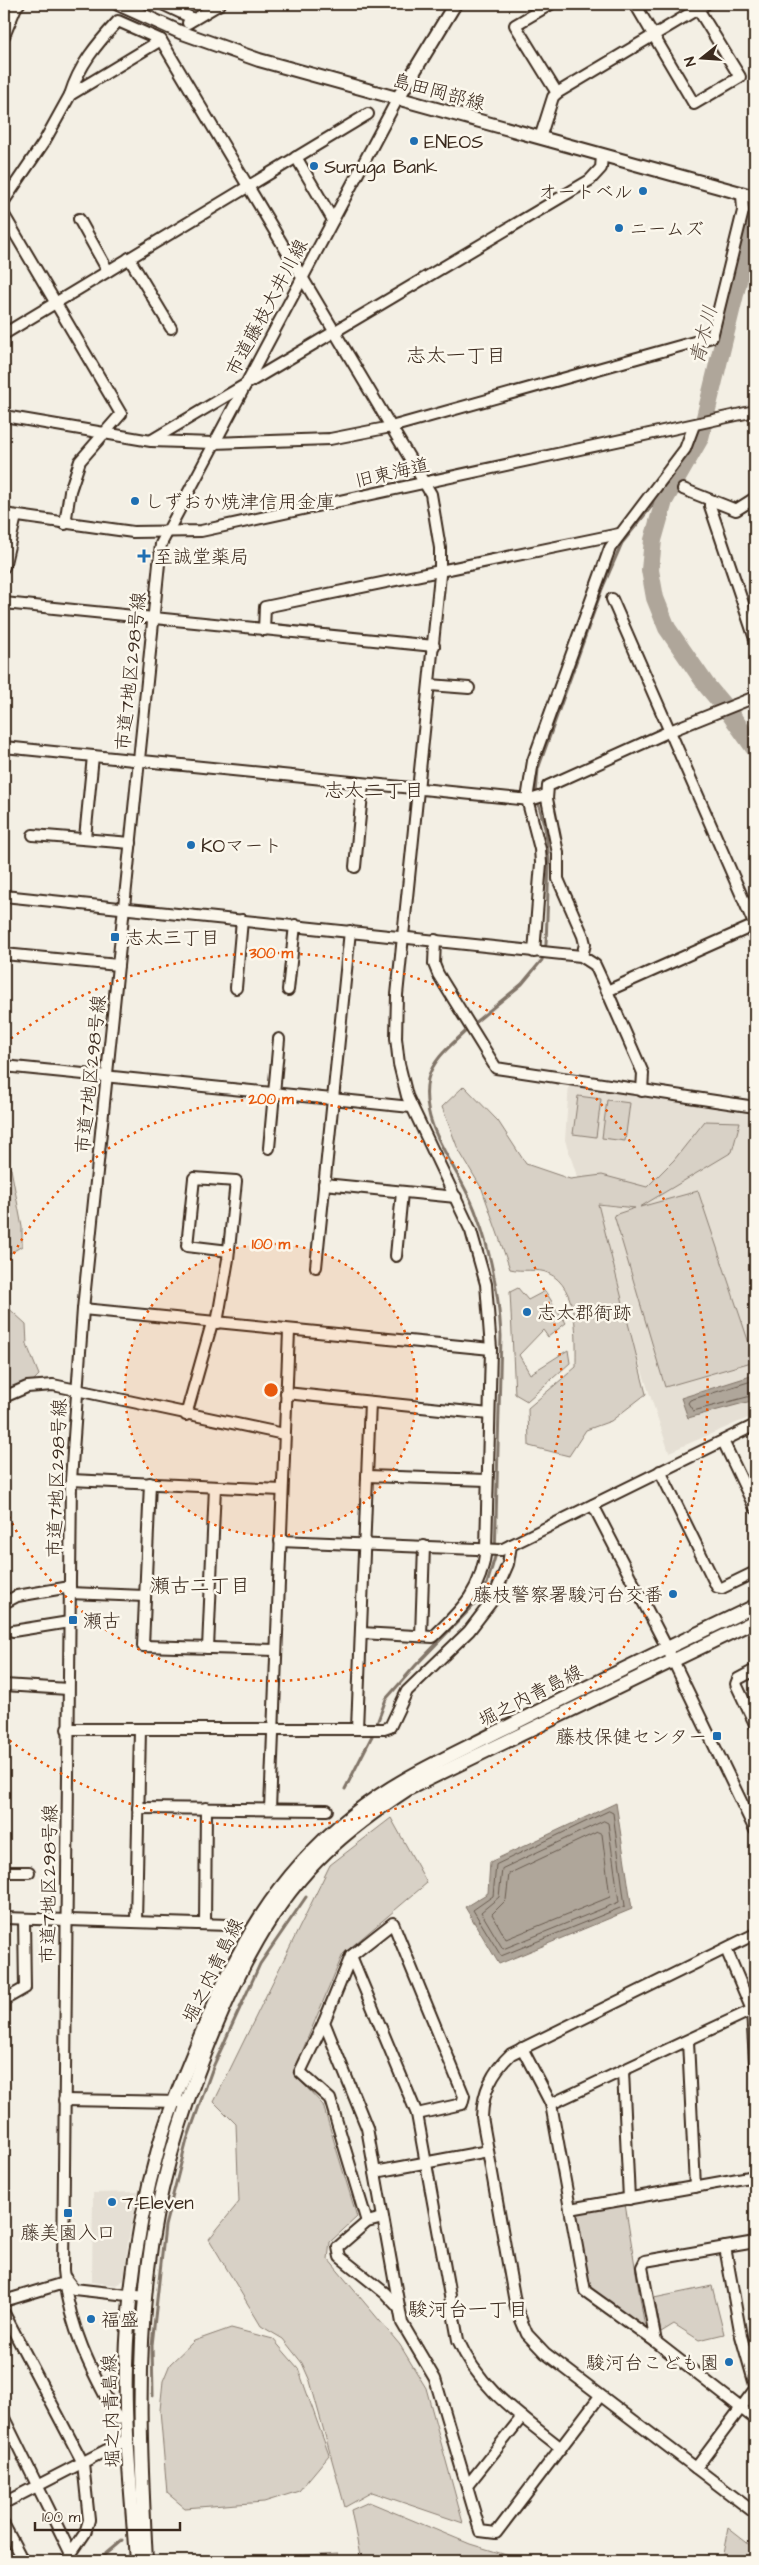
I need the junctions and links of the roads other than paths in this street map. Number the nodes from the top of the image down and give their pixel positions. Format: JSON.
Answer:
{"nodes":[{"id":1,"x":19,"y":4,"type":"edge"},
{"id":2,"x":118,"y":4,"type":"edge"},
{"id":3,"x":162,"y":4,"type":"edge"},
{"id":4,"x":220,"y":4,"type":"edge"},
{"id":5,"x":455,"y":4,"type":"edge"},
{"id":6,"x":551,"y":4,"type":"edge"},
{"id":7,"x":635,"y":4,"type":"edge"},
{"id":8,"x":702,"y":6,"type":"edge"},
{"id":9,"x":654,"y":35,"type":"junction"},
{"id":10,"x":4,"y":36,"type":"edge"},
{"id":11,"x":161,"y":40,"type":"junction"},
{"id":12,"x":557,"y":93,"type":"junction"},
{"id":13,"x":70,"y":95,"type":"junction"},
{"id":14,"x":398,"y":98,"type":"junction"},
{"id":15,"x":368,"y":114,"type":"dead end"},
{"id":16,"x":540,"y":138,"type":"junction"},
{"id":17,"x":602,"y":156,"type":"junction"},
{"id":18,"x":296,"y":157,"type":"junction"},
{"id":19,"x":248,"y":187,"type":"junction"},
{"id":20,"x":747,"y":195,"type":"edge"},
{"id":21,"x":4,"y":200,"type":"edge"},
{"id":22,"x":4,"y":215,"type":"edge"},
{"id":23,"x":79,"y":219,"type":"dead end"},
{"id":24,"x":333,"y":220,"type":"junction"},
{"id":25,"x":129,"y":258,"type":"junction"},
{"id":26,"x":108,"y":271,"type":"junction"},
{"id":27,"x":302,"y":278,"type":"junction"},
{"id":28,"x":55,"y":302,"type":"junction"},
{"id":29,"x":171,"y":328,"type":"dead end"},
{"id":30,"x":335,"y":331,"type":"junction"},
{"id":31,"x":4,"y":334,"type":"edge"},
{"id":32,"x":244,"y":384,"type":"junction"},
{"id":33,"x":755,"y":411,"type":"edge"},
{"id":34,"x":4,"y":416,"type":"edge"},
{"id":35,"x":694,"y":425,"type":"junction"},
{"id":36,"x":391,"y":427,"type":"junction"},
{"id":37,"x":104,"y":435,"type":"junction"},
{"id":38,"x":151,"y":441,"type":"junction"},
{"id":39,"x":214,"y":444,"type":"junction"},
{"id":40,"x":424,"y":483,"type":"junction"},
{"id":41,"x":682,"y":489,"type":"dead end"},
{"id":42,"x":755,"y":498,"type":"edge"},
{"id":43,"x":710,"y":500,"type":"junction"},
{"id":44,"x":4,"y":514,"type":"edge"},
{"id":45,"x":16,"y":516,"type":"junction"},
{"id":46,"x":65,"y":524,"type":"junction"},
{"id":47,"x":165,"y":533,"type":"junction"},
{"id":48,"x":619,"y":534,"type":"junction"},
{"id":49,"x":4,"y":567,"type":"edge"},
{"id":50,"x":440,"y":572,"type":"junction"},
{"id":51,"x":612,"y":599,"type":"dead end"},
{"id":52,"x":4,"y":603,"type":"edge"},
{"id":53,"x":153,"y":619,"type":"junction"},
{"id":54,"x":264,"y":630,"type":"junction"},
{"id":55,"x":755,"y":639,"type":"edge"},
{"id":56,"x":434,"y":646,"type":"junction"},
{"id":57,"x":430,"y":685,"type":"junction"},
{"id":58,"x":469,"y":688,"type":"dead end"},
{"id":59,"x":755,"y":697,"type":"edge"},
{"id":60,"x":670,"y":731,"type":"junction"},
{"id":61,"x":4,"y":747,"type":"edge"},
{"id":62,"x":93,"y":756,"type":"junction"},
{"id":63,"x":138,"y":761,"type":"junction"},
{"id":64,"x":363,"y":784,"type":"junction"},
{"id":65,"x":419,"y":790,"type":"junction"},
{"id":66,"x":546,"y":795,"type":"junction"},
{"id":67,"x":528,"y":800,"type":"junction"},
{"id":68,"x":33,"y":836,"type":"dead end"},
{"id":69,"x":85,"y":838,"type":"junction"},
{"id":70,"x":131,"y":843,"type":"junction"},
{"id":71,"x":355,"y":867,"type":"dead end"},
{"id":72,"x":4,"y":896,"type":"edge"},
{"id":73,"x":124,"y":908,"type":"junction"},
{"id":74,"x":242,"y":920,"type":"junction"},
{"id":75,"x":295,"y":925,"type":"junction"},
{"id":76,"x":755,"y":925,"type":"edge"},
{"id":77,"x":350,"y":931,"type":"junction"},
{"id":78,"x":404,"y":938,"type":"junction"},
{"id":79,"x":435,"y":940,"type":"junction"},
{"id":80,"x":535,"y":952,"type":"junction"},
{"id":81,"x":4,"y":954,"type":"edge"},
{"id":82,"x":582,"y":956,"type":"junction"},
{"id":83,"x":118,"y":965,"type":"junction"},
{"id":84,"x":236,"y":988,"type":"dead end"},
{"id":85,"x":288,"y":990,"type":"dead end"},
{"id":86,"x":607,"y":991,"type":"junction"},
{"id":87,"x":280,"y":1039,"type":"dead end"},
{"id":88,"x":4,"y":1066,"type":"edge"},
{"id":89,"x":106,"y":1076,"type":"junction"},
{"id":90,"x":642,"y":1091,"type":"junction"},
{"id":91,"x":275,"y":1094,"type":"junction"},
{"id":92,"x":332,"y":1099,"type":"junction"},
{"id":93,"x":411,"y":1107,"type":"junction"},
{"id":94,"x":755,"y":1107,"type":"edge"},
{"id":95,"x":269,"y":1148,"type":"dead end"},
{"id":96,"x":324,"y":1184,"type":"junction"},
{"id":97,"x":402,"y":1192,"type":"junction"},
{"id":98,"x":456,"y":1197,"type":"junction"},
{"id":99,"x":229,"y":1251,"type":"junction"},
{"id":100,"x":396,"y":1256,"type":"dead end"},
{"id":101,"x":316,"y":1267,"type":"dead end"},
{"id":102,"x":83,"y":1310,"type":"junction"},
{"id":103,"x":215,"y":1323,"type":"junction"},
{"id":104,"x":289,"y":1331,"type":"junction"},
{"id":105,"x":491,"y":1349,"type":"junction"},
{"id":106,"x":76,"y":1392,"type":"junction"},
{"id":107,"x":286,"y":1394,"type":"junction"},
{"id":108,"x":4,"y":1397,"type":"edge"},
{"id":109,"x":370,"y":1402,"type":"junction"},
{"id":110,"x":489,"y":1414,"type":"junction"},
{"id":111,"x":186,"y":1415,"type":"junction"},
{"id":112,"x":755,"y":1425,"type":"edge"},
{"id":113,"x":284,"y":1434,"type":"junction"},
{"id":114,"x":723,"y":1441,"type":"junction"},
{"id":115,"x":660,"y":1472,"type":"junction"},
{"id":116,"x":367,"y":1476,"type":"junction"},
{"id":117,"x":71,"y":1480,"type":"junction"},
{"id":118,"x":488,"y":1480,"type":"junction"},
{"id":119,"x":150,"y":1483,"type":"junction"},
{"id":120,"x":215,"y":1486,"type":"junction"},
{"id":121,"x":282,"y":1490,"type":"junction"},
{"id":122,"x":593,"y":1505,"type":"junction"},
{"id":123,"x":755,"y":1508,"type":"edge"},
{"id":124,"x":280,"y":1541,"type":"junction"},
{"id":125,"x":364,"y":1544,"type":"junction"},
{"id":126,"x":511,"y":1545,"type":"junction"},
{"id":127,"x":424,"y":1546,"type":"junction"},
{"id":128,"x":487,"y":1549,"type":"junction"},
{"id":129,"x":755,"y":1572,"type":"edge"},
{"id":130,"x":70,"y":1590,"type":"junction"},
{"id":131,"x":145,"y":1596,"type":"junction"},
{"id":132,"x":4,"y":1603,"type":"edge"},
{"id":133,"x":755,"y":1606,"type":"edge"},
{"id":134,"x":755,"y":1621,"type":"edge"},
{"id":135,"x":69,"y":1622,"type":"junction"},
{"id":136,"x":13,"y":1631,"type":"dead end"},
{"id":137,"x":361,"y":1633,"type":"junction"},
{"id":138,"x":421,"y":1636,"type":"junction"},
{"id":139,"x":208,"y":1648,"type":"junction"},
{"id":140,"x":667,"y":1648,"type":"junction"},
{"id":141,"x":276,"y":1650,"type":"junction"},
{"id":142,"x":674,"y":1662,"type":"junction"},
{"id":143,"x":755,"y":1670,"type":"edge"},
{"id":144,"x":4,"y":1685,"type":"edge"},
{"id":145,"x":68,"y":1690,"type":"junction"},
{"id":146,"x":755,"y":1724,"type":"edge"},
{"id":147,"x":67,"y":1729,"type":"junction"},
{"id":148,"x":140,"y":1729,"type":"junction"},
{"id":149,"x":273,"y":1729,"type":"junction"},
{"id":150,"x":362,"y":1729,"type":"junction"},
{"id":151,"x":138,"y":1808,"type":"junction"},
{"id":152,"x":206,"y":1808,"type":"junction"},
{"id":153,"x":270,"y":1809,"type":"junction"},
{"id":154,"x":328,"y":1810,"type":"dead end"},
{"id":155,"x":755,"y":1830,"type":"edge"},
{"id":156,"x":4,"y":1872,"type":"edge"},
{"id":157,"x":29,"y":1872,"type":"dead end"},
{"id":158,"x":4,"y":1918,"type":"edge"},
{"id":159,"x":24,"y":1919,"type":"junction"},
{"id":160,"x":65,"y":1919,"type":"junction"},
{"id":161,"x":136,"y":1922,"type":"junction"},
{"id":162,"x":205,"y":1924,"type":"junction"},
{"id":163,"x":229,"y":1925,"type":"dead end"},
{"id":164,"x":755,"y":1934,"type":"edge"},
{"id":165,"x":726,"y":1949,"type":"junction"},
{"id":166,"x":351,"y":1956,"type":"junction"},
{"id":167,"x":4,"y":2000,"type":"edge"},
{"id":168,"x":752,"y":2010,"type":"junction"},
{"id":169,"x":324,"y":2022,"type":"junction"},
{"id":170,"x":688,"y":2041,"type":"junction"},
{"id":171,"x":522,"y":2048,"type":"junction"},
{"id":172,"x":755,"y":2064,"type":"edge"},
{"id":173,"x":622,"y":2071,"type":"junction"},
{"id":174,"x":64,"y":2100,"type":"junction"},
{"id":175,"x":180,"y":2101,"type":"junction"},
{"id":176,"x":551,"y":2104,"type":"junction"},
{"id":177,"x":417,"y":2114,"type":"junction"},
{"id":178,"x":488,"y":2151,"type":"junction"},
{"id":179,"x":424,"y":2162,"type":"junction"},
{"id":180,"x":375,"y":2172,"type":"junction"},
{"id":181,"x":755,"y":2176,"type":"edge"},
{"id":182,"x":696,"y":2187,"type":"junction"},
{"id":183,"x":629,"y":2199,"type":"junction"},
{"id":184,"x":570,"y":2209,"type":"junction"},
{"id":185,"x":383,"y":2218,"type":"junction"},
{"id":186,"x":367,"y":2222,"type":"junction"},
{"id":187,"x":755,"y":2242,"type":"edge"},
{"id":188,"x":725,"y":2247,"type":"junction"},
{"id":189,"x":65,"y":2280,"type":"junction"},
{"id":190,"x":130,"y":2295,"type":"junction"},
{"id":191,"x":145,"y":2297,"type":"junction"},
{"id":192,"x":4,"y":2301,"type":"edge"},
{"id":193,"x":400,"y":2309,"type":"junction"},
{"id":194,"x":4,"y":2313,"type":"edge"},
{"id":195,"x":656,"y":2342,"type":"junction"},
{"id":196,"x":755,"y":2385,"type":"edge"},
{"id":197,"x":755,"y":2389,"type":"edge"},
{"id":198,"x":600,"y":2396,"type":"junction"},
{"id":199,"x":741,"y":2407,"type":"junction"},
{"id":200,"x":522,"y":2417,"type":"junction"},
{"id":201,"x":4,"y":2418,"type":"edge"},
{"id":202,"x":118,"y":2419,"type":"dead end"},
{"id":203,"x":755,"y":2419,"type":"edge"},
{"id":204,"x":128,"y":2439,"type":"junction"},
{"id":205,"x":561,"y":2448,"type":"junction"},
{"id":206,"x":83,"y":2462,"type":"junction"},
{"id":207,"x":696,"y":2468,"type":"junction"},
{"id":208,"x":38,"y":2486,"type":"junction"},
{"id":209,"x":467,"y":2486,"type":"junction"},
{"id":210,"x":4,"y":2504,"type":"edge"},
{"id":211,"x":755,"y":2513,"type":"edge"},
{"id":212,"x":4,"y":2525,"type":"edge"},
{"id":213,"x":69,"y":2558,"type":"edge"},
{"id":214,"x":23,"y":2561,"type":"edge"},
{"id":215,"x":136,"y":2561,"type":"edge"},
{"id":216,"x":146,"y":2561,"type":"edge"}],
"edges":[{"from":1,"to":10,"type":"street"},
{"from":2,"to":14,"type":"main road","name":"島田岡部線"},
{"from":3,"to":4,"type":"street"},
{"from":5,"to":14,"type":"main road"},
{"from":6,"to":12,"type":"street"},
{"from":7,"to":9,"type":"street"},
{"from":8,"to":9,"type":"street"},
{"from":8,"to":9,"type":"street"},
{"from":9,"to":12,"type":"street"},
{"from":11,"to":13,"type":"street"},
{"from":11,"to":13,"type":"street"},
{"from":11,"to":19,"type":"street"},
{"from":12,"to":16,"type":"street"},
{"from":13,"to":21,"type":"street"},
{"from":14,"to":16,"type":"main road","name":"島田岡部線"},
{"from":14,"to":24,"type":"street","name":"市道藤枝大井川線"},
{"from":15,"to":18,"type":"street"},
{"from":16,"to":17,"type":"main road","name":"島田岡部線"},
{"from":17,"to":20,"type":"main road","name":"島田岡部線"},
{"from":17,"to":30,"type":"street"},
{"from":18,"to":19,"type":"street"},
{"from":18,"to":24,"type":"street"},
{"from":19,"to":25,"type":"street"},
{"from":19,"to":27,"type":"street"},
{"from":20,"to":36,"type":"street"},
{"from":22,"to":28,"type":"street"},
{"from":23,"to":26,"type":"street"},
{"from":24,"to":27,"type":"street","name":"市道藤枝大井川線"},
{"from":25,"to":26,"type":"street"},
{"from":25,"to":29,"type":"street"},
{"from":26,"to":28,"type":"street"},
{"from":27,"to":30,"type":"street"},
{"from":27,"to":32,"type":"street","name":"市道藤枝大井川線"},
{"from":28,"to":31,"type":"street"},
{"from":28,"to":37,"type":"street"},
{"from":30,"to":32,"type":"street"},
{"from":30,"to":36,"type":"street"},
{"from":32,"to":38,"type":"street"},
{"from":32,"to":39,"type":"street","name":"市道藤枝大井川線"},
{"from":33,"to":35,"type":"street","name":"旧東海道"},
{"from":34,"to":37,"type":"street"},
{"from":35,"to":40,"type":"street","name":"旧東海道"},
{"from":35,"to":48,"type":"street"},
{"from":36,"to":39,"type":"street"},
{"from":36,"to":40,"type":"street"},
{"from":37,"to":38,"type":"street"},
{"from":37,"to":46,"type":"street"},
{"from":38,"to":39,"type":"street"},
{"from":39,"to":47,"type":"street","name":"市道藤枝大井川線"},
{"from":40,"to":47,"type":"street","name":"旧東海道"},
{"from":40,"to":50,"type":"street"},
{"from":41,"to":43,"type":"street"},
{"from":42,"to":43,"type":"street"},
{"from":43,"to":55,"type":"street"},
{"from":44,"to":45,"type":"street","name":"旧東海道"},
{"from":45,"to":46,"type":"street","name":"旧東海道"},
{"from":45,"to":49,"type":"street"},
{"from":46,"to":47,"type":"street","name":"旧東海道"},
{"from":47,"to":53,"type":"street","name":"市道7地区298号線"},
{"from":48,"to":50,"type":"street"},
{"from":48,"to":67,"type":"street"},
{"from":50,"to":54,"type":"street"},
{"from":50,"to":56,"type":"street"},
{"from":51,"to":60,"type":"street"},
{"from":52,"to":53,"type":"street"},
{"from":53,"to":54,"type":"street"},
{"from":53,"to":63,"type":"street","name":"市道7地区298号線"},
{"from":54,"to":56,"type":"street"},
{"from":56,"to":57,"type":"street"},
{"from":57,"to":58,"type":"street"},
{"from":57,"to":65,"type":"street"},
{"from":59,"to":60,"type":"street"},
{"from":60,"to":66,"type":"street"},
{"from":60,"to":76,"type":"street"},
{"from":61,"to":62,"type":"street"},
{"from":62,"to":63,"type":"street"},
{"from":62,"to":69,"type":"street"},
{"from":63,"to":64,"type":"street"},
{"from":63,"to":70,"type":"street","name":"市道7地区298号線"},
{"from":64,"to":65,"type":"street"},
{"from":64,"to":71,"type":"street"},
{"from":65,"to":67,"type":"street"},
{"from":65,"to":78,"type":"street"},
{"from":66,"to":67,"type":"street"},
{"from":66,"to":82,"type":"street"},
{"from":67,"to":80,"type":"street"},
{"from":68,"to":69,"type":"street"},
{"from":69,"to":70,"type":"street"},
{"from":70,"to":73,"type":"street","name":"市道7地区298号線"},
{"from":72,"to":73,"type":"street"},
{"from":73,"to":74,"type":"street"},
{"from":73,"to":83,"type":"street","name":"市道7地区298号線"},
{"from":74,"to":75,"type":"street"},
{"from":74,"to":84,"type":"street"},
{"from":75,"to":77,"type":"street"},
{"from":75,"to":85,"type":"street"},
{"from":76,"to":86,"type":"street"},
{"from":77,"to":78,"type":"street"},
{"from":77,"to":92,"type":"street"},
{"from":78,"to":79,"type":"street"},
{"from":78,"to":93,"type":"street"},
{"from":79,"to":80,"type":"street"},
{"from":79,"to":90,"type":"street"},
{"from":80,"to":82,"type":"street"},
{"from":81,"to":83,"type":"street"},
{"from":82,"to":86,"type":"street"},
{"from":83,"to":89,"type":"street","name":"市道7地区298号線"},
{"from":86,"to":90,"type":"street"},
{"from":87,"to":91,"type":"street"},
{"from":88,"to":89,"type":"street"},
{"from":89,"to":91,"type":"street"},
{"from":89,"to":102,"type":"street","name":"市道7地区298号線"},
{"from":90,"to":94,"type":"street"},
{"from":91,"to":92,"type":"street"},
{"from":91,"to":95,"type":"street"},
{"from":92,"to":93,"type":"street"},
{"from":92,"to":96,"type":"street"},
{"from":93,"to":98,"type":"street"},
{"from":96,"to":97,"type":"street"},
{"from":96,"to":101,"type":"street"},
{"from":97,"to":98,"type":"street"},
{"from":97,"to":100,"type":"street"},
{"from":98,"to":105,"type":"street"},
{"from":99,"to":99,"type":"street"},
{"from":99,"to":103,"type":"street"},
{"from":102,"to":103,"type":"street"},
{"from":102,"to":106,"type":"street","name":"市道7地区298号線"},
{"from":103,"to":104,"type":"street"},
{"from":103,"to":111,"type":"street"},
{"from":104,"to":105,"type":"street"},
{"from":104,"to":107,"type":"street"},
{"from":105,"to":110,"type":"street"},
{"from":106,"to":108,"type":"street"},
{"from":106,"to":111,"type":"street"},
{"from":106,"to":117,"type":"street","name":"市道7地区298号線"},
{"from":107,"to":109,"type":"street"},
{"from":107,"to":113,"type":"street"},
{"from":109,"to":110,"type":"street"},
{"from":109,"to":116,"type":"street"},
{"from":110,"to":118,"type":"street"},
{"from":111,"to":113,"type":"street"},
{"from":112,"to":114,"type":"street"},
{"from":113,"to":121,"type":"street"},
{"from":114,"to":115,"type":"street"},
{"from":114,"to":123,"type":"street"},
{"from":115,"to":122,"type":"street"},
{"from":115,"to":129,"type":"street"},
{"from":116,"to":118,"type":"street"},
{"from":116,"to":125,"type":"street"},
{"from":117,"to":119,"type":"street"},
{"from":117,"to":130,"type":"street","name":"市道7地区298号線"},
{"from":118,"to":128,"type":"street"},
{"from":119,"to":120,"type":"street"},
{"from":119,"to":131,"type":"street"},
{"from":120,"to":121,"type":"street"},
{"from":120,"to":139,"type":"street"},
{"from":121,"to":124,"type":"street"},
{"from":122,"to":126,"type":"street"},
{"from":122,"to":140,"type":"street"},
{"from":124,"to":125,"type":"street"},
{"from":124,"to":141,"type":"street"},
{"from":125,"to":127,"type":"street"},
{"from":125,"to":137,"type":"street"},
{"from":126,"to":128,"type":"street"},
{"from":126,"to":150,"type":"street"},
{"from":127,"to":128,"type":"street"},
{"from":127,"to":138,"type":"street"},
{"from":128,"to":138,"type":"street"},
{"from":130,"to":131,"type":"street"},
{"from":130,"to":132,"type":"street"},
{"from":130,"to":135,"type":"street","name":"市道7地区298号線"},
{"from":131,"to":139,"type":"street"},
{"from":133,"to":140,"type":"main road","name":"堀之内青島線"},
{"from":134,"to":142,"type":"main road","name":"堀之内青島線"},
{"from":135,"to":136,"type":"street"},
{"from":135,"to":145,"type":"street","name":"市道7地区298号線"},
{"from":137,"to":138,"type":"street"},
{"from":137,"to":150,"type":"street"},
{"from":139,"to":141,"type":"street"},
{"from":140,"to":142,"type":"street"},
{"from":140,"to":175,"type":"main road","name":"堀之内青島線"},
{"from":141,"to":149,"type":"street"},
{"from":142,"to":155,"type":"street"},
{"from":142,"to":175,"type":"main road","name":"堀之内青島線"},
{"from":143,"to":146,"type":"street"},
{"from":144,"to":145,"type":"street"},
{"from":145,"to":147,"type":"street","name":"市道7地区298号線"},
{"from":147,"to":148,"type":"street"},
{"from":147,"to":160,"type":"street","name":"市道7地区298号線"},
{"from":148,"to":149,"type":"street"},
{"from":148,"to":151,"type":"street"},
{"from":149,"to":150,"type":"street"},
{"from":149,"to":153,"type":"street"},
{"from":151,"to":152,"type":"street"},
{"from":151,"to":161,"type":"street"},
{"from":152,"to":153,"type":"street"},
{"from":152,"to":162,"type":"street"},
{"from":153,"to":154,"type":"street"},
{"from":156,"to":157,"type":"street"},
{"from":158,"to":159,"type":"street"},
{"from":159,"to":160,"type":"street"},
{"from":159,"to":167,"type":"street"},
{"from":160,"to":161,"type":"street"},
{"from":160,"to":174,"type":"street","name":"市道7地区298号線"},
{"from":161,"to":162,"type":"street"},
{"from":162,"to":163,"type":"street"},
{"from":164,"to":165,"type":"street"},
{"from":165,"to":168,"type":"street"},
{"from":165,"to":171,"type":"street"},
{"from":166,"to":169,"type":"street"},
{"from":166,"to":177,"type":"street"},
{"from":166,"to":177,"type":"street"},
{"from":168,"to":170,"type":"street"},
{"from":168,"to":172,"type":"street"},
{"from":169,"to":180,"type":"street"},
{"from":169,"to":186,"type":"street"},
{"from":170,"to":173,"type":"street"},
{"from":170,"to":182,"type":"street"},
{"from":171,"to":176,"type":"street"},
{"from":171,"to":178,"type":"street"},
{"from":173,"to":176,"type":"street"},
{"from":173,"to":183,"type":"street"},
{"from":174,"to":175,"type":"street"},
{"from":174,"to":189,"type":"street","name":"市道7地区298号線"},
{"from":175,"to":190,"type":"main road","name":"堀之内青島線"},
{"from":175,"to":191,"type":"main road","name":"堀之内青島線"},
{"from":176,"to":184,"type":"street"},
{"from":177,"to":179,"type":"street"},
{"from":178,"to":179,"type":"street"},
{"from":178,"to":198,"type":"street"},
{"from":179,"to":180,"type":"street"},
{"from":179,"to":200,"type":"street"},
{"from":180,"to":185,"type":"street"},
{"from":181,"to":182,"type":"street"},
{"from":182,"to":183,"type":"street"},
{"from":183,"to":184,"type":"street"},
{"from":184,"to":195,"type":"street"},
{"from":185,"to":186,"type":"street"},
{"from":185,"to":193,"type":"street"},
{"from":186,"to":193,"type":"street"},
{"from":187,"to":188,"type":"street"},
{"from":188,"to":195,"type":"street"},
{"from":188,"to":196,"type":"street"},
{"from":189,"to":190,"type":"street"},
{"from":189,"to":192,"type":"street"},
{"from":189,"to":202,"type":"street","name":"市道7地区298号線"},
{"from":190,"to":191,"type":"street"},
{"from":190,"to":204,"type":"main road","name":"堀之内青島線"},
{"from":191,"to":216,"type":"main road","name":"堀之内青島線"},
{"from":193,"to":209,"type":"street"},
{"from":194,"to":206,"type":"street"},
{"from":195,"to":199,"type":"street"},
{"from":197,"to":199,"type":"street"},
{"from":198,"to":205,"type":"street"},
{"from":198,"to":207,"type":"street"},
{"from":199,"to":203,"type":"street"},
{"from":199,"to":207,"type":"street"},
{"from":200,"to":205,"type":"street"},
{"from":200,"to":209,"type":"street"},
{"from":201,"to":208,"type":"street"},
{"from":204,"to":206,"type":"street"},
{"from":204,"to":215,"type":"main road","name":"堀之内青島線"},
{"from":205,"to":209,"type":"street"},
{"from":206,"to":208,"type":"street"},
{"from":206,"to":213,"type":"street"},
{"from":207,"to":211,"type":"street"},
{"from":208,"to":210,"type":"street"},
{"from":208,"to":213,"type":"street"},
{"from":212,"to":214,"type":"street"}]}
